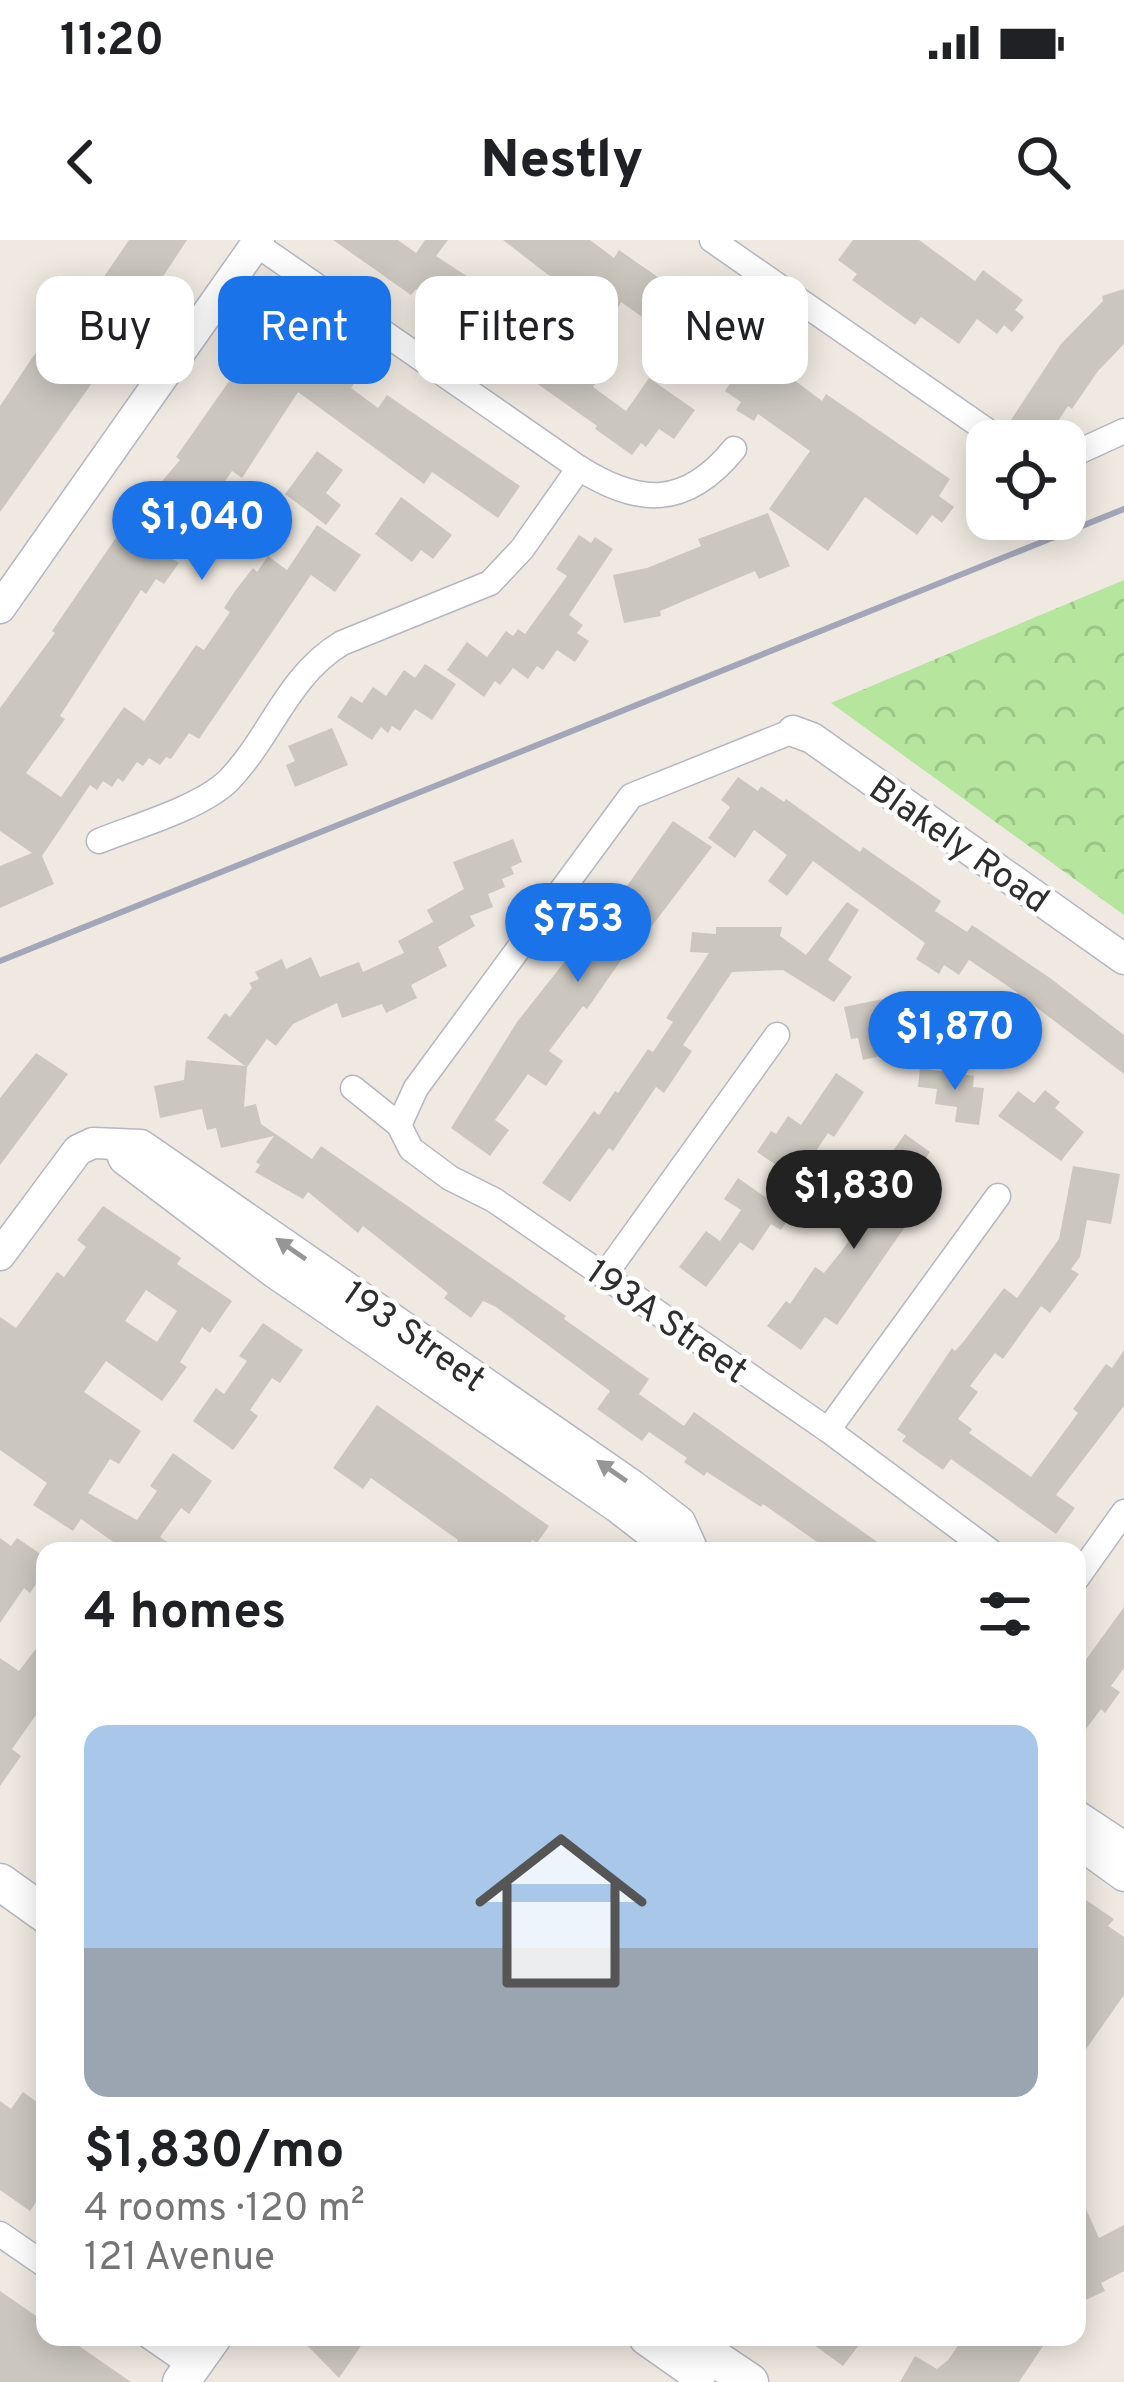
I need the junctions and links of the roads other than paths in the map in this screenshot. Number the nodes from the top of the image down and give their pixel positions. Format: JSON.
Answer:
{"nodes":[{"id":1,"x":712,"y":240,"type":"edge"},
{"id":2,"x":258,"y":242,"type":"edge"},
{"id":3,"x":972,"y":420,"type":"edge"},
{"id":4,"x":1124,"y":431,"type":"edge"},
{"id":5,"x":1086,"y":448,"type":"edge"},
{"id":6,"x":734,"y":449,"type":"dead end"},
{"id":7,"x":579,"y":468,"type":"junction"},
{"id":8,"x":0,"y":608,"type":"edge"},
{"id":9,"x":793,"y":731,"type":"joint"},
{"id":10,"x":99,"y":842,"type":"dead end"},
{"id":11,"x":1124,"y":959,"type":"edge"},
{"id":12,"x":777,"y":1035,"type":"dead end"},
{"id":13,"x":353,"y":1088,"type":"dead end"},
{"id":14,"x":399,"y":1125,"type":"junction"},
{"id":15,"x":998,"y":1196,"type":"dead end"},
{"id":16,"x":0,"y":1255,"type":"edge"},
{"id":17,"x":604,"y":1276,"type":"junction"},
{"id":18,"x":828,"y":1430,"type":"junction"},
{"id":19,"x":1124,"y":1512,"type":"edge"},
{"id":20,"x":662,"y":1542,"type":"edge"},
{"id":21,"x":978,"y":1542,"type":"edge"},
{"id":22,"x":1086,"y":1565,"type":"edge"},
{"id":23,"x":1086,"y":1822,"type":"edge"},
{"id":24,"x":1124,"y":1847,"type":"edge"},
{"id":25,"x":1086,"y":1849,"type":"edge"},
{"id":26,"x":0,"y":1857,"type":"edge"},
{"id":27,"x":1124,"y":1876,"type":"edge"},
{"id":28,"x":0,"y":1882,"type":"edge"},
{"id":29,"x":36,"y":1883,"type":"edge"},
{"id":30,"x":36,"y":1908,"type":"edge"},
{"id":31,"x":0,"y":2234,"type":"edge"},
{"id":32,"x":36,"y":2259,"type":"edge"},
{"id":33,"x":167,"y":2346,"type":"edge"},
{"id":34,"x":660,"y":2346,"type":"edge"},
{"id":35,"x":696,"y":2346,"type":"edge"},
{"id":36,"x":196,"y":2362,"type":"edge"},
{"id":37,"x":710,"y":2382,"type":"edge"},
{"id":38,"x":750,"y":2382,"type":"edge"}],
"edges":[{"from":1,"to":3,"type":"street"},
{"from":2,"to":7,"type":"street"},
{"from":2,"to":8,"type":"street"},
{"from":4,"to":5,"type":"street"},
{"from":6,"to":7,"type":"street"},
{"from":7,"to":10,"type":"street"},
{"from":9,"to":11,"type":"street","name":"Blakely Road"},
{"from":9,"to":14,"type":"street"},
{"from":12,"to":17,"type":"street"},
{"from":13,"to":14,"type":"street","name":"193A Street"},
{"from":14,"to":17,"type":"street","name":"193A Street"},
{"from":15,"to":18,"type":"street"},
{"from":16,"to":20,"type":"street","name":"193 Street"},
{"from":17,"to":18,"type":"street","name":"193A Street"},
{"from":18,"to":21,"type":"street","name":"193A Street"},
{"from":19,"to":22,"type":"street"},
{"from":23,"to":24,"type":"street"},
{"from":25,"to":27,"type":"street"},
{"from":26,"to":29,"type":"main road"},
{"from":28,"to":30,"type":"main road"},
{"from":31,"to":32,"type":"street"},
{"from":33,"to":36,"type":"street"},
{"from":34,"to":37,"type":"main road"},
{"from":35,"to":38,"type":"main road"}]}
